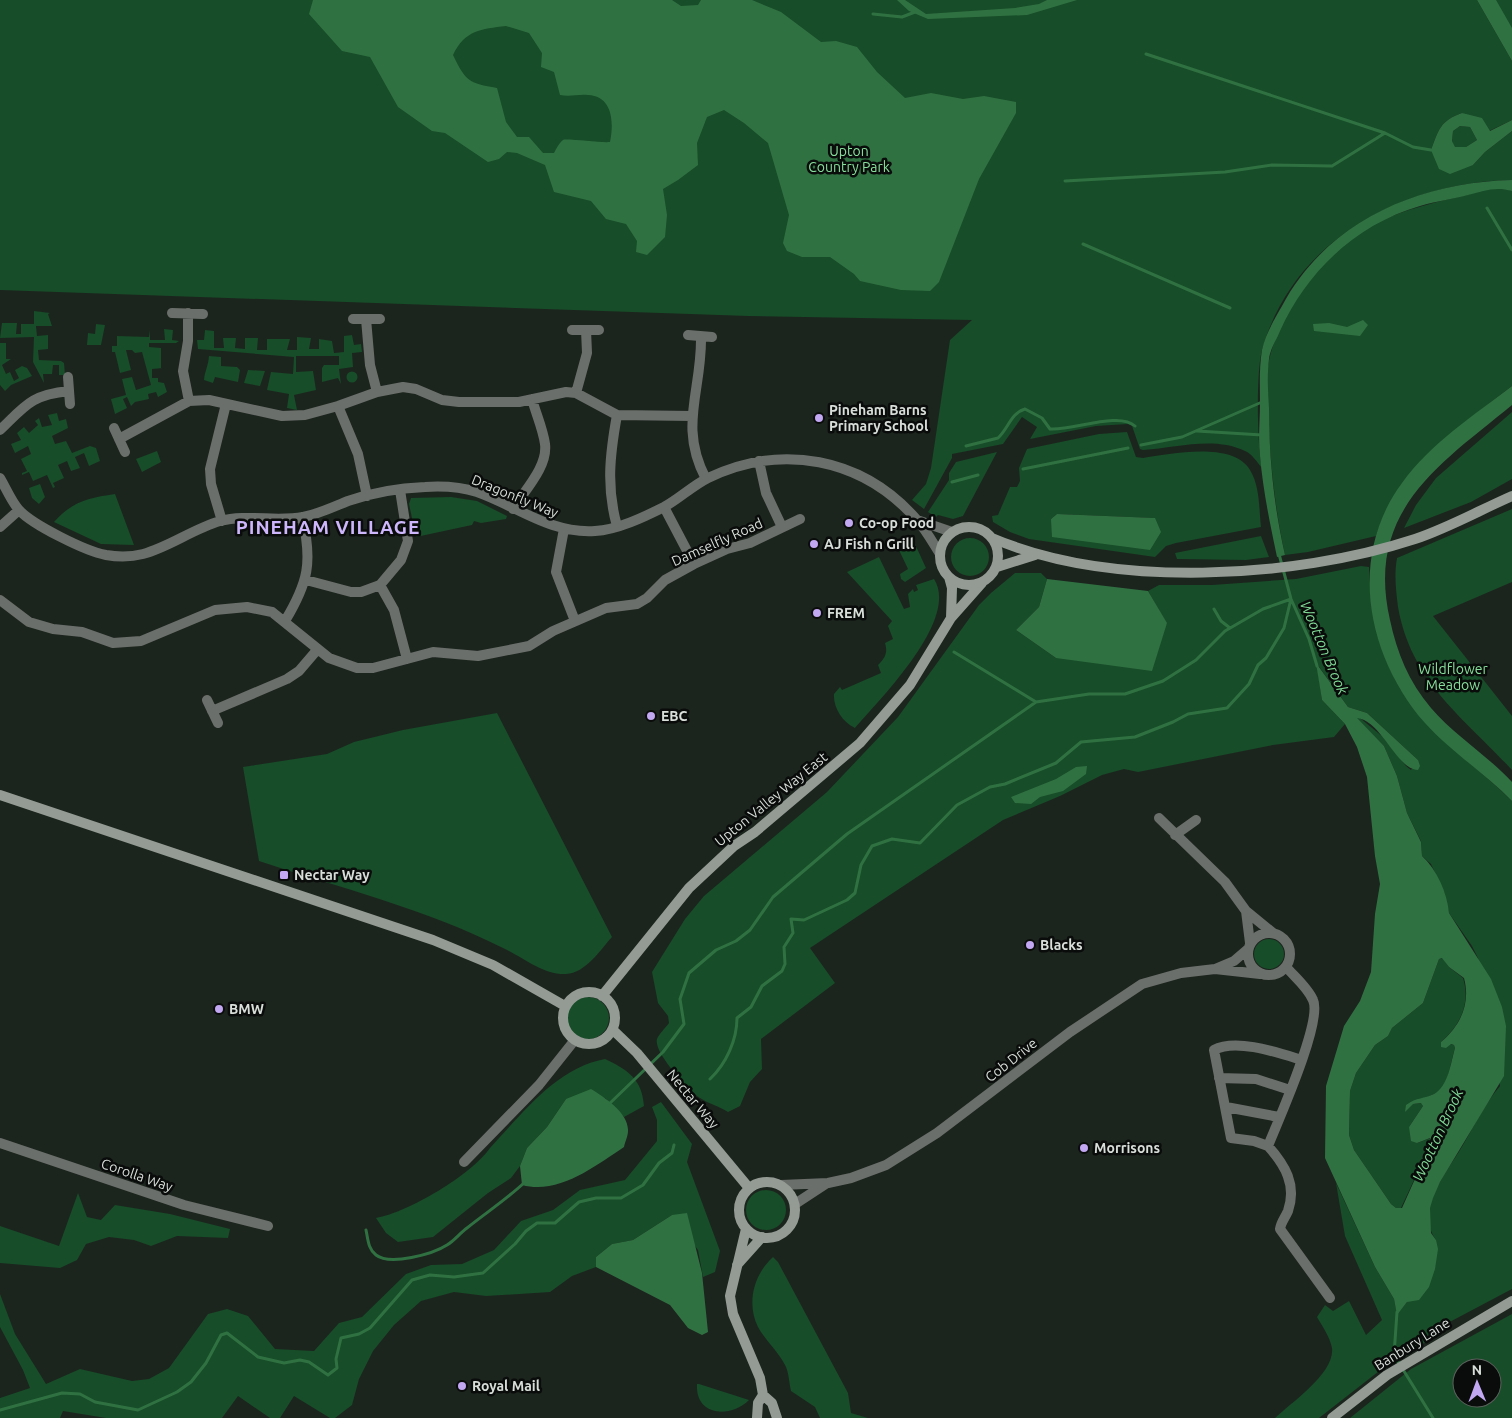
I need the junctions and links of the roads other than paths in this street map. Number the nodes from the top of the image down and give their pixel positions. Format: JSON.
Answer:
{"nodes":[{"id":1,"x":172,"y":313,"type":"dead end"},
{"id":2,"x":188,"y":314,"type":"junction"},
{"id":3,"x":203,"y":314,"type":"dead end"},
{"id":4,"x":353,"y":319,"type":"dead end"},
{"id":5,"x":366,"y":319,"type":"junction"},
{"id":6,"x":380,"y":319,"type":"dead end"},
{"id":7,"x":572,"y":330,"type":"dead end"},
{"id":8,"x":586,"y":330,"type":"junction"},
{"id":9,"x":599,"y":330,"type":"dead end"},
{"id":10,"x":688,"y":335,"type":"dead end"},
{"id":11,"x":68,"y":376,"type":"dead end"},
{"id":12,"x":69,"y":391,"type":"junction"},
{"id":13,"x":377,"y":392,"type":"junction"},
{"id":14,"x":576,"y":393,"type":"junction"},
{"id":15,"x":532,"y":399,"type":"junction"},
{"id":16,"x":189,"y":400,"type":"junction"},
{"id":17,"x":70,"y":404,"type":"dead end"},
{"id":18,"x":226,"y":404,"type":"junction"},
{"id":19,"x":338,"y":406,"type":"junction"},
{"id":20,"x":617,"y":415,"type":"junction"},
{"id":21,"x":692,"y":416,"type":"junction"},
{"id":22,"x":114,"y":428,"type":"dead end"},
{"id":23,"x":0,"y":430,"type":"edge"},
{"id":24,"x":119,"y":439,"type":"junction"},
{"id":25,"x":125,"y":452,"type":"dead end"},
{"id":26,"x":759,"y":461,"type":"junction"},
{"id":27,"x":0,"y":478,"type":"edge"},
{"id":28,"x":706,"y":479,"type":"junction"},
{"id":29,"x":400,"y":490,"type":"junction"},
{"id":30,"x":367,"y":496,"type":"junction"},
{"id":31,"x":1512,"y":496,"type":"edge"},
{"id":32,"x":664,"y":507,"type":"junction"},
{"id":33,"x":513,"y":509,"type":"junction"},
{"id":34,"x":19,"y":510,"type":"junction"},
{"id":35,"x":302,"y":517,"type":"junction"},
{"id":36,"x":800,"y":519,"type":"dead end"},
{"id":37,"x":917,"y":520,"type":"junction"},
{"id":38,"x":222,"y":521,"type":"junction"},
{"id":39,"x":617,"y":526,"type":"junction"},
{"id":40,"x":0,"y":527,"type":"edge"},
{"id":41,"x":782,"y":527,"type":"junction"},
{"id":42,"x":564,"y":529,"type":"junction"},
{"id":43,"x":952,"y":532,"type":"junction"},
{"id":44,"x":992,"y":538,"type":"junction"},
{"id":45,"x":940,"y":554,"type":"junction"},
{"id":46,"x":1036,"y":555,"type":"junction"},
{"id":47,"x":694,"y":564,"type":"junction"},
{"id":48,"x":997,"y":567,"type":"junction"},
{"id":49,"x":949,"y":577,"type":"junction"},
{"id":50,"x":306,"y":580,"type":"junction"},
{"id":51,"x":982,"y":583,"type":"junction"},
{"id":52,"x":380,"y":585,"type":"junction"},
{"id":53,"x":0,"y":600,"type":"edge"},
{"id":54,"x":951,"y":618,"type":"junction"},
{"id":55,"x":284,"y":621,"type":"junction"},
{"id":56,"x":575,"y":621,"type":"junction"},
{"id":57,"x":317,"y":650,"type":"junction"},
{"id":58,"x":407,"y":659,"type":"junction"},
{"id":59,"x":207,"y":700,"type":"dead end"},
{"id":60,"x":212,"y":711,"type":"junction"},
{"id":61,"x":218,"y":722,"type":"dead end"},
{"id":62,"x":0,"y":795,"type":"edge"},
{"id":63,"x":1159,"y":818,"type":"dead end"},
{"id":64,"x":1196,"y":820,"type":"dead end"},
{"id":65,"x":1175,"y":835,"type":"junction"},
{"id":66,"x":1246,"y":911,"type":"junction"},
{"id":67,"x":1272,"y":933,"type":"junction"},
{"id":68,"x":1249,"y":946,"type":"junction"},
{"id":69,"x":1286,"y":967,"type":"junction"},
{"id":70,"x":1214,"y":969,"type":"junction"},
{"id":71,"x":1260,"y":974,"type":"junction"},
{"id":72,"x":602,"y":996,"type":"junction"},
{"id":73,"x":565,"y":1006,"type":"junction"},
{"id":74,"x":613,"y":1030,"type":"junction"},
{"id":75,"x":574,"y":1041,"type":"junction"},
{"id":76,"x":1302,"y":1060,"type":"junction"},
{"id":77,"x":1218,"y":1078,"type":"junction"},
{"id":78,"x":1290,"y":1090,"type":"junction"},
{"id":79,"x":1226,"y":1107,"type":"junction"},
{"id":80,"x":1279,"y":1117,"type":"junction"},
{"id":81,"x":0,"y":1143,"type":"edge"},
{"id":82,"x":1268,"y":1146,"type":"junction"},
{"id":83,"x":464,"y":1162,"type":"dead end"},
{"id":84,"x":828,"y":1183,"type":"junction"},
{"id":85,"x":781,"y":1185,"type":"junction"},
{"id":86,"x":749,"y":1188,"type":"junction"},
{"id":87,"x":794,"y":1204,"type":"junction"},
{"id":88,"x":268,"y":1226,"type":"dead end"},
{"id":89,"x":746,"y":1228,"type":"junction"},
{"id":90,"x":762,"y":1238,"type":"junction"},
{"id":91,"x":737,"y":1266,"type":"junction"},
{"id":92,"x":1330,"y":1298,"type":"dead end"},
{"id":93,"x":1512,"y":1301,"type":"edge"},
{"id":94,"x":763,"y":1395,"type":"junction"},
{"id":95,"x":757,"y":1418,"type":"edge"},
{"id":96,"x":777,"y":1418,"type":"edge"},
{"id":97,"x":1332,"y":1418,"type":"edge"}],
"edges":[{"from":1,"to":2,"type":"street"},
{"from":2,"to":3,"type":"street"},
{"from":2,"to":16,"type":"street"},
{"from":4,"to":5,"type":"street"},
{"from":5,"to":6,"type":"street"},
{"from":5,"to":13,"type":"street"},
{"from":7,"to":8,"type":"street"},
{"from":8,"to":9,"type":"street"},
{"from":8,"to":14,"type":"street"},
{"from":10,"to":21,"type":"street"},
{"from":11,"to":12,"type":"street"},
{"from":12,"to":17,"type":"street"},
{"from":12,"to":23,"type":"street"},
{"from":13,"to":15,"type":"street"},
{"from":13,"to":19,"type":"street"},
{"from":14,"to":15,"type":"street"},
{"from":14,"to":20,"type":"street"},
{"from":15,"to":33,"type":"street"},
{"from":16,"to":18,"type":"street"},
{"from":16,"to":24,"type":"street"},
{"from":18,"to":19,"type":"street"},
{"from":18,"to":38,"type":"street"},
{"from":19,"to":30,"type":"street"},
{"from":20,"to":21,"type":"street"},
{"from":20,"to":39,"type":"street"},
{"from":21,"to":28,"type":"street"},
{"from":22,"to":24,"type":"street"},
{"from":24,"to":25,"type":"street"},
{"from":26,"to":28,"type":"street","name":"Dragonfly Way"},
{"from":26,"to":37,"type":"street","name":"Dragonfly Way"},
{"from":26,"to":41,"type":"street","name":"Damselfly Road"},
{"from":27,"to":34,"type":"street"},
{"from":28,"to":32,"type":"street","name":"Dragonfly Way"},
{"from":29,"to":30,"type":"street","name":"Dragonfly Way"},
{"from":29,"to":33,"type":"street","name":"Dragonfly Way"},
{"from":29,"to":52,"type":"street"},
{"from":30,"to":35,"type":"street","name":"Dragonfly Way"},
{"from":31,"to":46,"type":"street"},
{"from":32,"to":39,"type":"street","name":"Dragonfly Way"},
{"from":32,"to":47,"type":"street"},
{"from":33,"to":42,"type":"street","name":"Dragonfly Way"},
{"from":34,"to":38,"type":"street","name":"Dragonfly Way"},
{"from":34,"to":40,"type":"street"},
{"from":35,"to":38,"type":"street","name":"Dragonfly Way"},
{"from":35,"to":50,"type":"street"},
{"from":36,"to":41,"type":"street","name":"Damselfly Road"},
{"from":37,"to":43,"type":"street","name":"Dragonfly Way"},
{"from":37,"to":45,"type":"street","name":"Dragonfly Way"},
{"from":39,"to":42,"type":"street","name":"Dragonfly Way"},
{"from":41,"to":47,"type":"street","name":"Damselfly Road"},
{"from":42,"to":56,"type":"street"},
{"from":43,"to":44,"type":"street"},
{"from":43,"to":45,"type":"street"},
{"from":44,"to":46,"type":"street"},
{"from":44,"to":48,"type":"street"},
{"from":45,"to":49,"type":"street"},
{"from":46,"to":48,"type":"street"},
{"from":47,"to":56,"type":"street","name":"Damselfly Road"},
{"from":48,"to":51,"type":"street"},
{"from":49,"to":51,"type":"street"},
{"from":49,"to":54,"type":"street","name":"Upton Valley Way East"},
{"from":50,"to":52,"type":"street"},
{"from":50,"to":55,"type":"street"},
{"from":51,"to":54,"type":"street","name":"Upton Valley Way East"},
{"from":52,"to":58,"type":"street"},
{"from":53,"to":55,"type":"street","name":"Damselfly Road"},
{"from":54,"to":72,"type":"street","name":"Upton Valley Way East"},
{"from":55,"to":57,"type":"street","name":"Damselfly Road"},
{"from":56,"to":58,"type":"street","name":"Damselfly Road"},
{"from":57,"to":58,"type":"street","name":"Damselfly Road"},
{"from":57,"to":60,"type":"street"},
{"from":59,"to":60,"type":"street"},
{"from":60,"to":61,"type":"street"},
{"from":62,"to":73,"type":"street"},
{"from":63,"to":65,"type":"street"},
{"from":64,"to":65,"type":"street"},
{"from":65,"to":66,"type":"street"},
{"from":66,"to":67,"type":"street"},
{"from":66,"to":68,"type":"street"},
{"from":67,"to":68,"type":"street"},
{"from":67,"to":69,"type":"street"},
{"from":68,"to":70,"type":"street","name":"Cob Drive"},
{"from":68,"to":71,"type":"street"},
{"from":69,"to":71,"type":"street"},
{"from":69,"to":76,"type":"street"},
{"from":70,"to":71,"type":"street","name":"Cob Drive"},
{"from":70,"to":84,"type":"street","name":"Cob Drive"},
{"from":72,"to":73,"type":"street"},
{"from":72,"to":74,"type":"street"},
{"from":73,"to":75,"type":"street"},
{"from":74,"to":75,"type":"street"},
{"from":74,"to":86,"type":"street","name":"Nectar Way"},
{"from":75,"to":83,"type":"street"},
{"from":76,"to":77,"type":"street"},
{"from":76,"to":78,"type":"street"},
{"from":77,"to":78,"type":"street"},
{"from":77,"to":79,"type":"street"},
{"from":78,"to":80,"type":"street"},
{"from":79,"to":80,"type":"street"},
{"from":79,"to":82,"type":"street"},
{"from":80,"to":82,"type":"street"},
{"from":81,"to":88,"type":"street","name":"Corolla Way"},
{"from":82,"to":92,"type":"street"},
{"from":84,"to":85,"type":"street","name":"Cob Drive"},
{"from":84,"to":87,"type":"street","name":"Cob Drive"},
{"from":85,"to":86,"type":"street"},
{"from":85,"to":87,"type":"street"},
{"from":86,"to":89,"type":"street"},
{"from":87,"to":90,"type":"street"},
{"from":89,"to":90,"type":"street"},
{"from":89,"to":91,"type":"street"},
{"from":90,"to":91,"type":"street"},
{"from":91,"to":94,"type":"street"},
{"from":93,"to":97,"type":"street","name":"Banbury Lane"},
{"from":94,"to":95,"type":"street"},
{"from":94,"to":96,"type":"street"}]}
